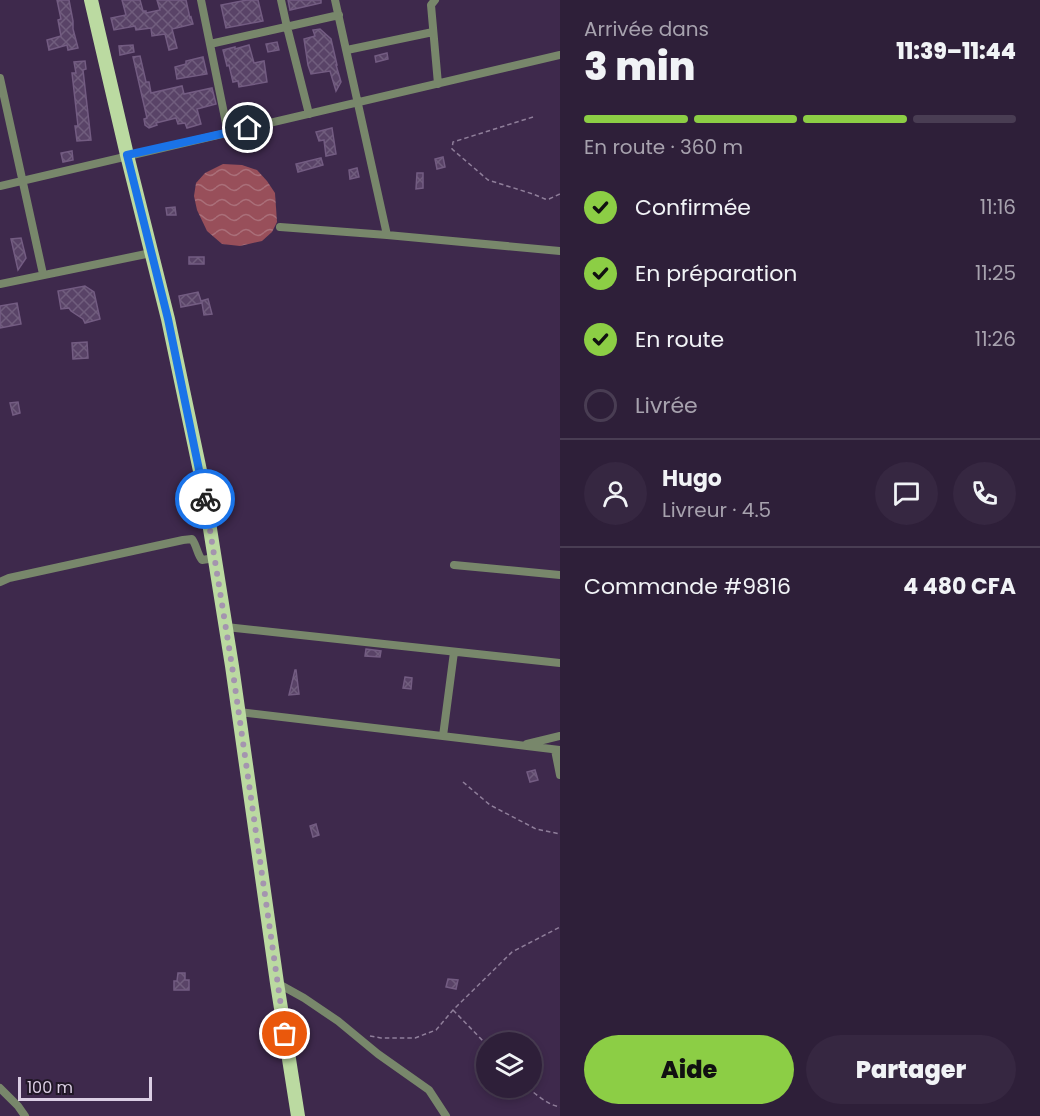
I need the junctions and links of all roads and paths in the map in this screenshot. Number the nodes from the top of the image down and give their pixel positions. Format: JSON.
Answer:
{"nodes":[{"id":1,"x":91,"y":0,"type":"edge"},
{"id":2,"x":201,"y":0,"type":"edge"},
{"id":3,"x":281,"y":0,"type":"edge"},
{"id":4,"x":335,"y":0,"type":"edge"},
{"id":5,"x":435,"y":0,"type":"edge"},
{"id":6,"x":339,"y":15,"type":"junction"},
{"id":7,"x":286,"y":27,"type":"junction"},
{"id":8,"x":433,"y":32,"type":"junction"},
{"id":9,"x":210,"y":44,"type":"junction"},
{"id":10,"x":347,"y":50,"type":"junction"},
{"id":11,"x":560,"y":55,"type":"edge"},
{"id":12,"x":0,"y":78,"type":"edge"},
{"id":13,"x":438,"y":84,"type":"junction"},
{"id":14,"x":359,"y":103,"type":"junction"},
{"id":15,"x":309,"y":114,"type":"junction"},
{"id":16,"x":533,"y":117,"type":"dead end"},
{"id":17,"x":228,"y":133,"type":"junction"},
{"id":18,"x":127,"y":155,"type":"junction"},
{"id":19,"x":22,"y":181,"type":"junction"},
{"id":20,"x":0,"y":186,"type":"edge"},
{"id":21,"x":560,"y":194,"type":"edge"},
{"id":22,"x":280,"y":227,"type":"dead end"},
{"id":23,"x":387,"y":235,"type":"junction"},
{"id":24,"x":560,"y":251,"type":"edge"},
{"id":25,"x":152,"y":253,"type":"junction"},
{"id":26,"x":43,"y":274,"type":"junction"},
{"id":27,"x":0,"y":284,"type":"edge"},
{"id":28,"x":215,"y":558,"type":"junction"},
{"id":29,"x":454,"y":565,"type":"dead end"},
{"id":30,"x":560,"y":576,"type":"edge"},
{"id":31,"x":0,"y":582,"type":"edge"},
{"id":32,"x":226,"y":627,"type":"junction"},
{"id":33,"x":454,"y":652,"type":"junction"},
{"id":34,"x":560,"y":663,"type":"edge"},
{"id":35,"x":239,"y":712,"type":"junction"},
{"id":36,"x":443,"y":736,"type":"junction"},
{"id":37,"x":560,"y":736,"type":"edge"},
{"id":38,"x":521,"y":746,"type":"junction"},
{"id":39,"x":558,"y":750,"type":"edge"},
{"id":40,"x":560,"y":775,"type":"edge"},
{"id":41,"x":463,"y":782,"type":"dead end"},
{"id":42,"x":560,"y":834,"type":"edge"},
{"id":43,"x":560,"y":927,"type":"edge"},
{"id":44,"x":277,"y":982,"type":"junction"},
{"id":45,"x":453,"y":1010,"type":"junction"},
{"id":46,"x":352,"y":1033,"type":"junction"},
{"id":47,"x":476,"y":1034,"type":"edge"},
{"id":48,"x":0,"y":1088,"type":"edge"},
{"id":49,"x":542,"y":1098,"type":"edge"},
{"id":50,"x":560,"y":1107,"type":"edge"},
{"id":51,"x":25,"y":1116,"type":"edge"},
{"id":52,"x":298,"y":1116,"type":"edge"},
{"id":53,"x":446,"y":1116,"type":"edge"}],
"edges":[{"from":1,"to":18,"type":"main road"},
{"from":2,"to":9,"type":"street"},
{"from":3,"to":7,"type":"street"},
{"from":4,"to":6,"type":"street"},
{"from":5,"to":8,"type":"street"},
{"from":6,"to":7,"type":"street"},
{"from":6,"to":10,"type":"street"},
{"from":7,"to":9,"type":"street"},
{"from":7,"to":15,"type":"street"},
{"from":8,"to":10,"type":"street"},
{"from":8,"to":13,"type":"street"},
{"from":9,"to":17,"type":"street"},
{"from":10,"to":14,"type":"street"},
{"from":11,"to":13,"type":"street"},
{"from":12,"to":19,"type":"street"},
{"from":13,"to":14,"type":"street"},
{"from":14,"to":15,"type":"street"},
{"from":14,"to":23,"type":"street"},
{"from":15,"to":17,"type":"street"},
{"from":16,"to":21,"type":"path"},
{"from":17,"to":18,"type":"street"},
{"from":18,"to":19,"type":"street"},
{"from":18,"to":25,"type":"main road"},
{"from":19,"to":20,"type":"street"},
{"from":19,"to":26,"type":"street"},
{"from":22,"to":23,"type":"street"},
{"from":23,"to":24,"type":"street"},
{"from":25,"to":26,"type":"street"},
{"from":25,"to":28,"type":"main road"},
{"from":26,"to":27,"type":"street"},
{"from":28,"to":31,"type":"street"},
{"from":28,"to":32,"type":"main road"},
{"from":29,"to":30,"type":"street"},
{"from":32,"to":33,"type":"street"},
{"from":32,"to":35,"type":"main road"},
{"from":33,"to":34,"type":"street"},
{"from":33,"to":36,"type":"street"},
{"from":35,"to":36,"type":"street"},
{"from":35,"to":44,"type":"main road"},
{"from":36,"to":38,"type":"street"},
{"from":37,"to":38,"type":"street"},
{"from":38,"to":39,"type":"street"},
{"from":39,"to":40,"type":"street"},
{"from":41,"to":42,"type":"path"},
{"from":43,"to":45,"type":"path"},
{"from":44,"to":46,"type":"street"},
{"from":44,"to":52,"type":"main road"},
{"from":45,"to":46,"type":"path"},
{"from":45,"to":47,"type":"path"},
{"from":46,"to":53,"type":"street"},
{"from":48,"to":51,"type":"street"},
{"from":49,"to":50,"type":"path"}]}
